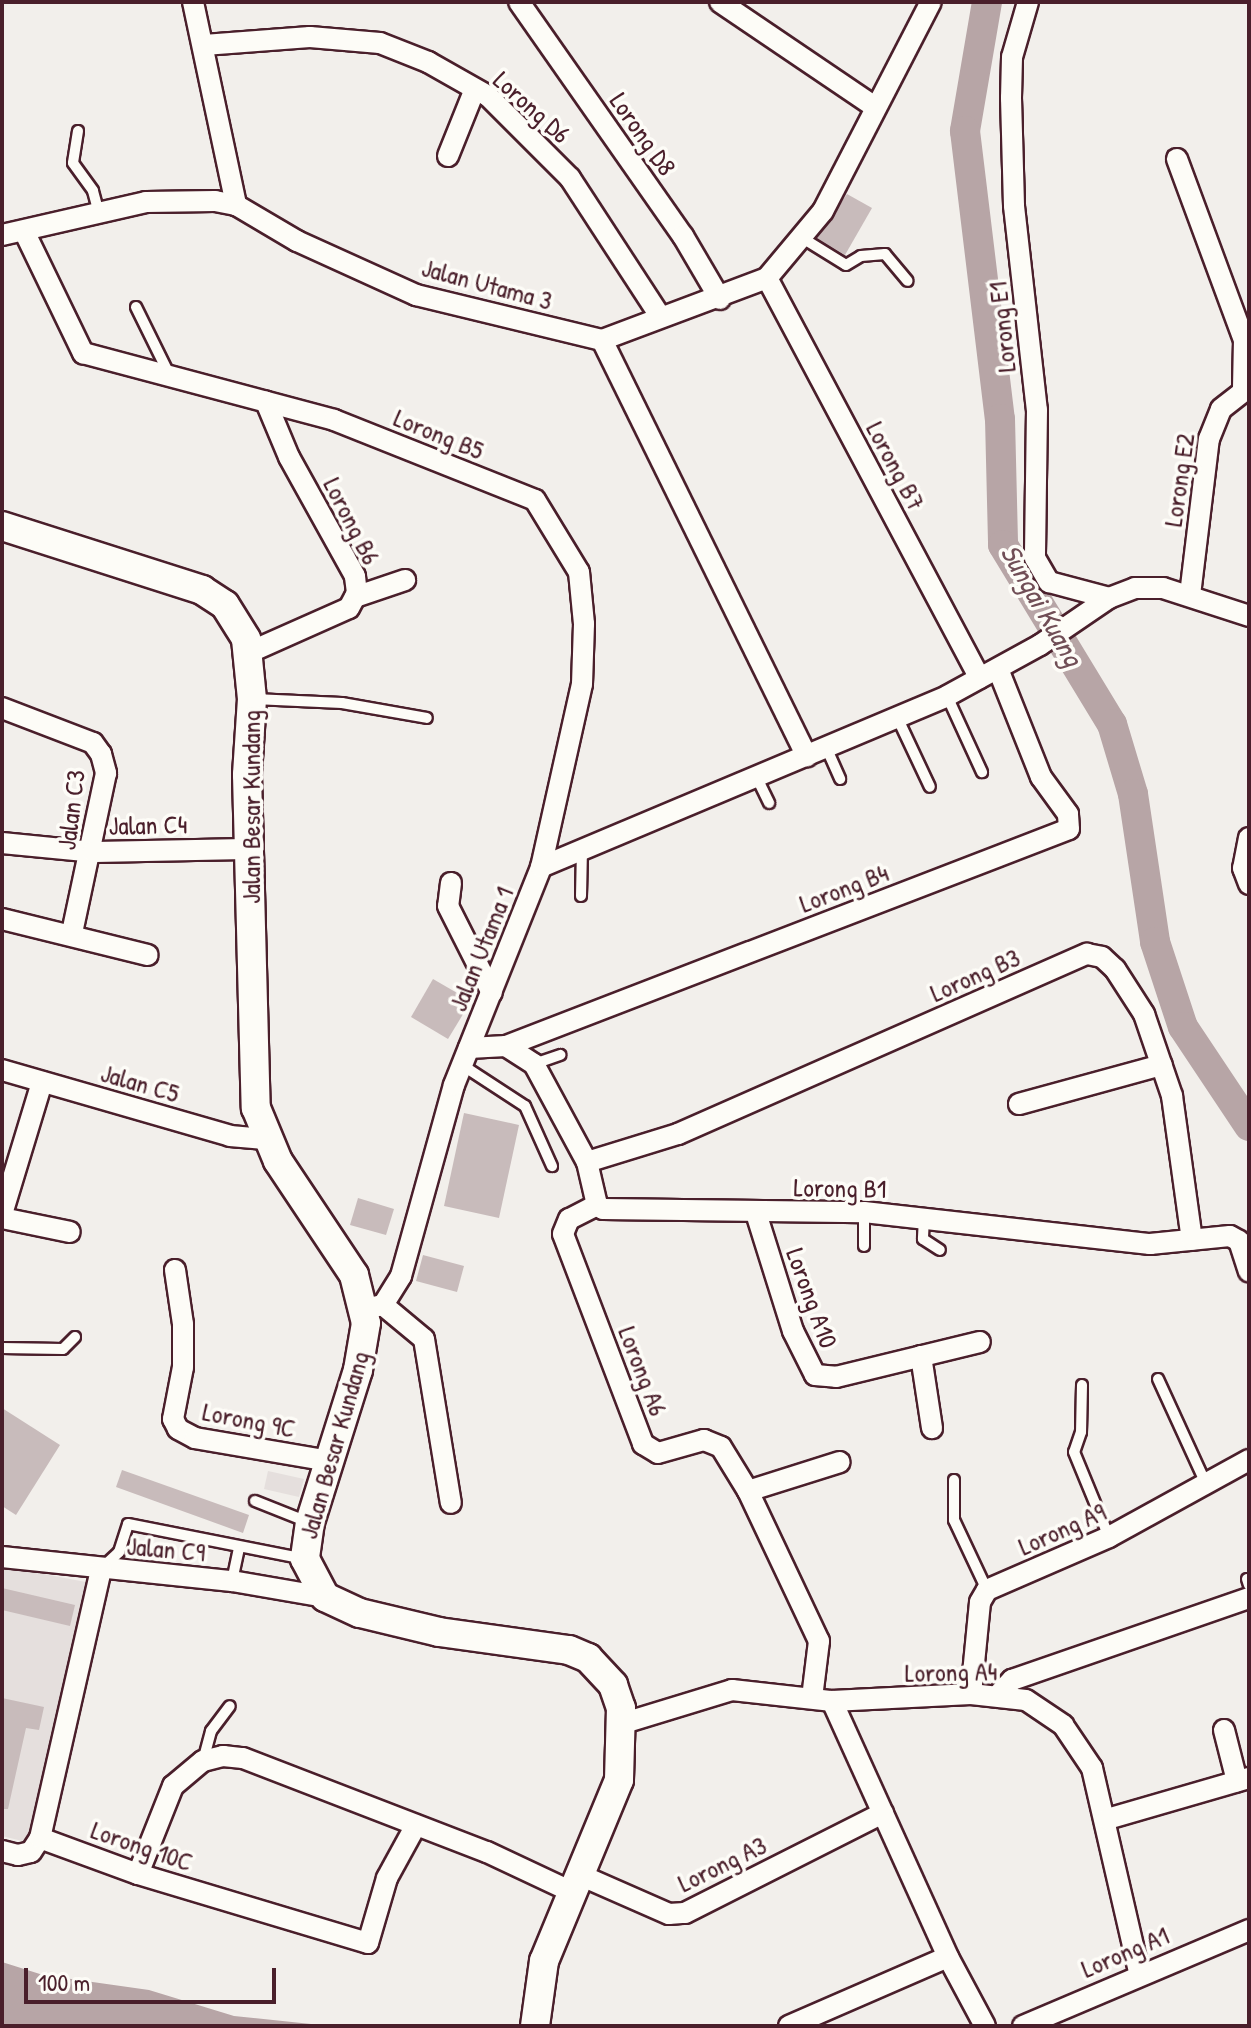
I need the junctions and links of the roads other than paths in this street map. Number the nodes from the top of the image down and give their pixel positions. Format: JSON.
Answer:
{"nodes":[{"id":1,"x":193,"y":2,"type":"edge"},
{"id":2,"x":519,"y":2,"type":"edge"},
{"id":3,"x":720,"y":2,"type":"edge"},
{"id":4,"x":931,"y":2,"type":"edge"},
{"id":5,"x":1028,"y":2,"type":"edge"},
{"id":6,"x":204,"y":45,"type":"junction"},
{"id":7,"x":475,"y":89,"type":"junction"},
{"id":8,"x":875,"y":107,"type":"junction"},
{"id":9,"x":78,"y":131,"type":"dead end"},
{"id":10,"x":448,"y":156,"type":"dead end"},
{"id":11,"x":1177,"y":159,"type":"dead end"},
{"id":12,"x":236,"y":205,"type":"junction"},
{"id":13,"x":99,"y":215,"type":"junction"},
{"id":14,"x":24,"y":231,"type":"junction"},
{"id":15,"x":2,"y":235,"type":"edge"},
{"id":16,"x":804,"y":239,"type":"junction"},
{"id":17,"x":767,"y":278,"type":"junction"},
{"id":18,"x":908,"y":281,"type":"dead end"},
{"id":19,"x":720,"y":299,"type":"junction"},
{"id":20,"x":136,"y":307,"type":"dead end"},
{"id":21,"x":660,"y":316,"type":"junction"},
{"id":22,"x":602,"y":340,"type":"junction"},
{"id":23,"x":170,"y":376,"type":"junction"},
{"id":24,"x":1246,"y":388,"type":"edge"},
{"id":25,"x":266,"y":402,"type":"junction"},
{"id":26,"x":2,"y":526,"type":"edge"},
{"id":27,"x":405,"y":580,"type":"dead end"},
{"id":28,"x":1190,"y":595,"type":"junction"},
{"id":29,"x":355,"y":597,"type":"junction"},
{"id":30,"x":1109,"y":598,"type":"junction"},
{"id":31,"x":1249,"y":616,"type":"edge"},
{"id":32,"x":250,"y":652,"type":"junction"},
{"id":33,"x":989,"y":674,"type":"junction"},
{"id":34,"x":947,"y":696,"type":"junction"},
{"id":35,"x":252,"y":699,"type":"junction"},
{"id":36,"x":2,"y":708,"type":"edge"},
{"id":37,"x":897,"y":717,"type":"junction"},
{"id":38,"x":427,"y":718,"type":"dead end"},
{"id":39,"x":817,"y":752,"type":"junction"},
{"id":40,"x":982,"y":772,"type":"dead end"},
{"id":41,"x":756,"y":776,"type":"junction"},
{"id":42,"x":840,"y":779,"type":"dead end"},
{"id":43,"x":930,"y":787,"type":"dead end"},
{"id":44,"x":769,"y":803,"type":"dead end"},
{"id":45,"x":1249,"y":838,"type":"edge"},
{"id":46,"x":2,"y":843,"type":"edge"},
{"id":47,"x":582,"y":847,"type":"junction"},
{"id":48,"x":248,"y":849,"type":"junction"},
{"id":49,"x":93,"y":852,"type":"junction"},
{"id":50,"x":541,"y":867,"type":"junction"},
{"id":51,"x":451,"y":883,"type":"dead end"},
{"id":52,"x":1249,"y":884,"type":"edge"},
{"id":53,"x":581,"y":896,"type":"dead end"},
{"id":54,"x":2,"y":919,"type":"edge"},
{"id":55,"x":72,"y":933,"type":"junction"},
{"id":56,"x":148,"y":955,"type":"dead end"},
{"id":57,"x":492,"y":993,"type":"junction"},
{"id":58,"x":506,"y":1046,"type":"junction"},
{"id":59,"x":560,"y":1055,"type":"dead end"},
{"id":60,"x":466,"y":1056,"type":"junction"},
{"id":61,"x":534,"y":1064,"type":"junction"},
{"id":62,"x":1162,"y":1065,"type":"junction"},
{"id":63,"x":2,"y":1070,"type":"edge"},
{"id":64,"x":42,"y":1082,"type":"junction"},
{"id":65,"x":1019,"y":1104,"type":"dead end"},
{"id":66,"x":265,"y":1139,"type":"junction"},
{"id":67,"x":587,"y":1162,"type":"junction"},
{"id":68,"x":552,"y":1166,"type":"dead end"},
{"id":69,"x":597,"y":1205,"type":"junction"},
{"id":70,"x":864,"y":1212,"type":"junction"},
{"id":71,"x":756,"y":1213,"type":"junction"},
{"id":72,"x":2,"y":1216,"type":"edge"},
{"id":73,"x":924,"y":1216,"type":"junction"},
{"id":74,"x":70,"y":1232,"type":"dead end"},
{"id":75,"x":1192,"y":1240,"type":"junction"},
{"id":76,"x":864,"y":1246,"type":"dead end"},
{"id":77,"x":940,"y":1250,"type":"dead end"},
{"id":78,"x":175,"y":1270,"type":"dead end"},
{"id":79,"x":1249,"y":1271,"type":"edge"},
{"id":80,"x":374,"y":1307,"type":"junction"},
{"id":81,"x":75,"y":1337,"type":"dead end"},
{"id":82,"x":980,"y":1342,"type":"dead end"},
{"id":83,"x":2,"y":1348,"type":"edge"},
{"id":84,"x":921,"y":1356,"type":"junction"},
{"id":85,"x":1158,"y":1379,"type":"dead end"},
{"id":86,"x":1082,"y":1385,"type":"dead end"},
{"id":87,"x":932,"y":1428,"type":"dead end"},
{"id":88,"x":1249,"y":1460,"type":"edge"},
{"id":89,"x":329,"y":1461,"type":"junction"},
{"id":90,"x":840,"y":1462,"type":"dead end"},
{"id":91,"x":954,"y":1480,"type":"dead end"},
{"id":92,"x":1207,"y":1486,"type":"junction"},
{"id":93,"x":748,"y":1491,"type":"junction"},
{"id":94,"x":255,"y":1501,"type":"dead end"},
{"id":95,"x":451,"y":1503,"type":"dead end"},
{"id":96,"x":310,"y":1522,"type":"junction"},
{"id":97,"x":1109,"y":1537,"type":"junction"},
{"id":98,"x":239,"y":1548,"type":"junction"},
{"id":99,"x":2,"y":1557,"type":"edge"},
{"id":100,"x":305,"y":1559,"type":"junction"},
{"id":101,"x":101,"y":1569,"type":"junction"},
{"id":102,"x":232,"y":1581,"type":"junction"},
{"id":103,"x":1248,"y":1587,"type":"edge"},
{"id":104,"x":987,"y":1590,"type":"junction"},
{"id":105,"x":325,"y":1597,"type":"junction"},
{"id":106,"x":971,"y":1694,"type":"junction"},
{"id":107,"x":998,"y":1695,"type":"junction"},
{"id":108,"x":822,"y":1700,"type":"junction"},
{"id":109,"x":230,"y":1706,"type":"dead end"},
{"id":110,"x":624,"y":1723,"type":"junction"},
{"id":111,"x":1224,"y":1730,"type":"dead end"},
{"id":112,"x":203,"y":1761,"type":"junction"},
{"id":113,"x":1243,"y":1779,"type":"edge"},
{"id":114,"x":883,"y":1813,"type":"junction"},
{"id":115,"x":1107,"y":1819,"type":"junction"},
{"id":116,"x":416,"y":1825,"type":"junction"},
{"id":117,"x":40,"y":1838,"type":"junction"},
{"id":118,"x":2,"y":1851,"type":"edge"},
{"id":119,"x":138,"y":1874,"type":"junction"},
{"id":120,"x":576,"y":1884,"type":"junction"},
{"id":121,"x":1249,"y":1930,"type":"edge"},
{"id":122,"x":948,"y":1957,"type":"junction"},
{"id":123,"x":1139,"y":1972,"type":"junction"},
{"id":124,"x":535,"y":2026,"type":"edge"},
{"id":125,"x":789,"y":2026,"type":"edge"},
{"id":126,"x":985,"y":2026,"type":"edge"},
{"id":127,"x":1023,"y":2026,"type":"edge"}],
"edges":[{"from":1,"to":6,"type":"street"},
{"from":2,"to":19,"type":"street","name":"Lorong D8"},
{"from":3,"to":8,"type":"street"},
{"from":4,"to":8,"type":"street"},
{"from":5,"to":30,"type":"street","name":"Lorong E1"},
{"from":6,"to":7,"type":"street","name":"Lorong D6"},
{"from":6,"to":12,"type":"street"},
{"from":7,"to":10,"type":"street"},
{"from":7,"to":21,"type":"street","name":"Lorong D6"},
{"from":8,"to":16,"type":"street"},
{"from":9,"to":13,"type":"lane"},
{"from":11,"to":24,"type":"street"},
{"from":12,"to":13,"type":"street","name":"Jalan Utama 3"},
{"from":12,"to":22,"type":"street","name":"Jalan Utama 3"},
{"from":13,"to":14,"type":"street","name":"Jalan Utama 3"},
{"from":14,"to":15,"type":"street","name":"Jalan Utama 3"},
{"from":14,"to":23,"type":"street","name":"Lorong B5"},
{"from":16,"to":17,"type":"street"},
{"from":16,"to":18,"type":"lane"},
{"from":17,"to":19,"type":"street"},
{"from":17,"to":33,"type":"street","name":"Lorong B7"},
{"from":19,"to":21,"type":"street"},
{"from":20,"to":23,"type":"lane"},
{"from":21,"to":22,"type":"street"},
{"from":22,"to":39,"type":"street"},
{"from":23,"to":25,"type":"street","name":"Lorong B5"},
{"from":24,"to":28,"type":"street","name":"Lorong E2"},
{"from":25,"to":29,"type":"street","name":"Lorong B6"},
{"from":25,"to":50,"type":"street","name":"Lorong B5"},
{"from":26,"to":32,"type":"main road","name":"Jalan Besar Kundang"},
{"from":27,"to":29,"type":"street"},
{"from":28,"to":30,"type":"street"},
{"from":28,"to":31,"type":"street"},
{"from":29,"to":32,"type":"street","name":"Lorong B6"},
{"from":30,"to":33,"type":"street","name":"Jalan Utama 1"},
{"from":32,"to":35,"type":"main road","name":"Jalan Besar Kundang"},
{"from":33,"to":34,"type":"street","name":"Jalan Utama 1"},
{"from":33,"to":58,"type":"street","name":"Lorong B4"},
{"from":34,"to":37,"type":"street","name":"Jalan Utama 1"},
{"from":34,"to":40,"type":"lane"},
{"from":35,"to":38,"type":"lane"},
{"from":35,"to":48,"type":"main road","name":"Jalan Besar Kundang"},
{"from":36,"to":49,"type":"street","name":"Jalan C3"},
{"from":37,"to":39,"type":"street","name":"Jalan Utama 1"},
{"from":37,"to":43,"type":"lane"},
{"from":39,"to":41,"type":"street","name":"Jalan Utama 1"},
{"from":39,"to":42,"type":"lane"},
{"from":41,"to":44,"type":"lane"},
{"from":41,"to":47,"type":"street","name":"Jalan Utama 1"},
{"from":45,"to":52,"type":"street"},
{"from":46,"to":49,"type":"street","name":"Jalan C4"},
{"from":47,"to":50,"type":"street","name":"Jalan Utama 1"},
{"from":47,"to":53,"type":"lane"},
{"from":48,"to":49,"type":"street","name":"Jalan C4"},
{"from":48,"to":66,"type":"main road","name":"Jalan Besar Kundang"},
{"from":49,"to":55,"type":"street","name":"Jalan C3"},
{"from":50,"to":57,"type":"street","name":"Jalan Utama 1"},
{"from":51,"to":57,"type":"street"},
{"from":54,"to":55,"type":"street"},
{"from":55,"to":56,"type":"street"},
{"from":57,"to":60,"type":"street","name":"Jalan Utama 1"},
{"from":58,"to":60,"type":"street","name":"Lorong B4"},
{"from":58,"to":61,"type":"street"},
{"from":59,"to":61,"type":"lane"},
{"from":60,"to":68,"type":"lane"},
{"from":60,"to":80,"type":"street","name":"Jalan Utama 1"},
{"from":61,"to":67,"type":"street"},
{"from":62,"to":65,"type":"street"},
{"from":62,"to":67,"type":"street","name":"Lorong B3"},
{"from":62,"to":75,"type":"street","name":"Lorong B3"},
{"from":63,"to":64,"type":"street","name":"Jalan C5"},
{"from":64,"to":66,"type":"street","name":"Jalan C5"},
{"from":64,"to":72,"type":"street"},
{"from":66,"to":80,"type":"main road","name":"Jalan Besar Kundang"},
{"from":67,"to":69,"type":"street"},
{"from":69,"to":71,"type":"street","name":"Lorong B1"},
{"from":69,"to":93,"type":"street","name":"Lorong A6"},
{"from":70,"to":71,"type":"street","name":"Lorong B1"},
{"from":70,"to":73,"type":"street","name":"Lorong B1"},
{"from":70,"to":76,"type":"lane"},
{"from":71,"to":84,"type":"street","name":"Lorong A10"},
{"from":72,"to":74,"type":"street"},
{"from":73,"to":75,"type":"street","name":"Lorong B1"},
{"from":73,"to":77,"type":"lane"},
{"from":75,"to":79,"type":"street","name":"Lorong B1"},
{"from":78,"to":89,"type":"street","name":"Lorong 9C"},
{"from":80,"to":89,"type":"main road","name":"Jalan Besar Kundang"},
{"from":80,"to":95,"type":"street"},
{"from":81,"to":83,"type":"lane"},
{"from":82,"to":84,"type":"street","name":"Lorong A10"},
{"from":84,"to":87,"type":"street"},
{"from":85,"to":92,"type":"lane"},
{"from":86,"to":97,"type":"lane"},
{"from":88,"to":92,"type":"street","name":"Lorong A9"},
{"from":89,"to":96,"type":"main road","name":"Jalan Besar Kundang"},
{"from":90,"to":93,"type":"street"},
{"from":91,"to":104,"type":"lane"},
{"from":92,"to":97,"type":"street","name":"Lorong A9"},
{"from":93,"to":108,"type":"street","name":"Lorong A6"},
{"from":94,"to":96,"type":"lane"},
{"from":96,"to":100,"type":"main road","name":"Jalan Besar Kundang"},
{"from":97,"to":104,"type":"street","name":"Lorong A9"},
{"from":98,"to":100,"type":"lane"},
{"from":98,"to":101,"type":"lane"},
{"from":98,"to":102,"type":"lane"},
{"from":99,"to":101,"type":"street","name":"Jalan C9"},
{"from":100,"to":105,"type":"main road","name":"Jalan Besar Kundang"},
{"from":101,"to":102,"type":"street","name":"Jalan C9"},
{"from":101,"to":117,"type":"street"},
{"from":102,"to":105,"type":"street","name":"Jalan C9"},
{"from":103,"to":107,"type":"street"},
{"from":104,"to":106,"type":"street"},
{"from":105,"to":110,"type":"main road"},
{"from":106,"to":107,"type":"street","name":"Lorong A4"},
{"from":106,"to":108,"type":"street","name":"Lorong A4"},
{"from":107,"to":115,"type":"street","name":"Lorong A4"},
{"from":108,"to":110,"type":"street","name":"Lorong A4"},
{"from":108,"to":114,"type":"street"},
{"from":109,"to":112,"type":"lane"},
{"from":110,"to":120,"type":"main road"},
{"from":111,"to":113,"type":"street"},
{"from":112,"to":116,"type":"street","name":"Lorong A3"},
{"from":112,"to":119,"type":"street"},
{"from":113,"to":115,"type":"street"},
{"from":114,"to":120,"type":"street","name":"Lorong A3"},
{"from":114,"to":122,"type":"street"},
{"from":115,"to":123,"type":"street","name":"Lorong A4"},
{"from":116,"to":119,"type":"street","name":"Lorong 10C"},
{"from":116,"to":120,"type":"street","name":"Lorong A3"},
{"from":117,"to":118,"type":"street"},
{"from":117,"to":119,"type":"street","name":"Lorong 10C"},
{"from":120,"to":124,"type":"main road"},
{"from":121,"to":123,"type":"street","name":"Lorong A1"},
{"from":122,"to":125,"type":"street"},
{"from":122,"to":126,"type":"street"},
{"from":123,"to":127,"type":"street","name":"Lorong A1"}]}
